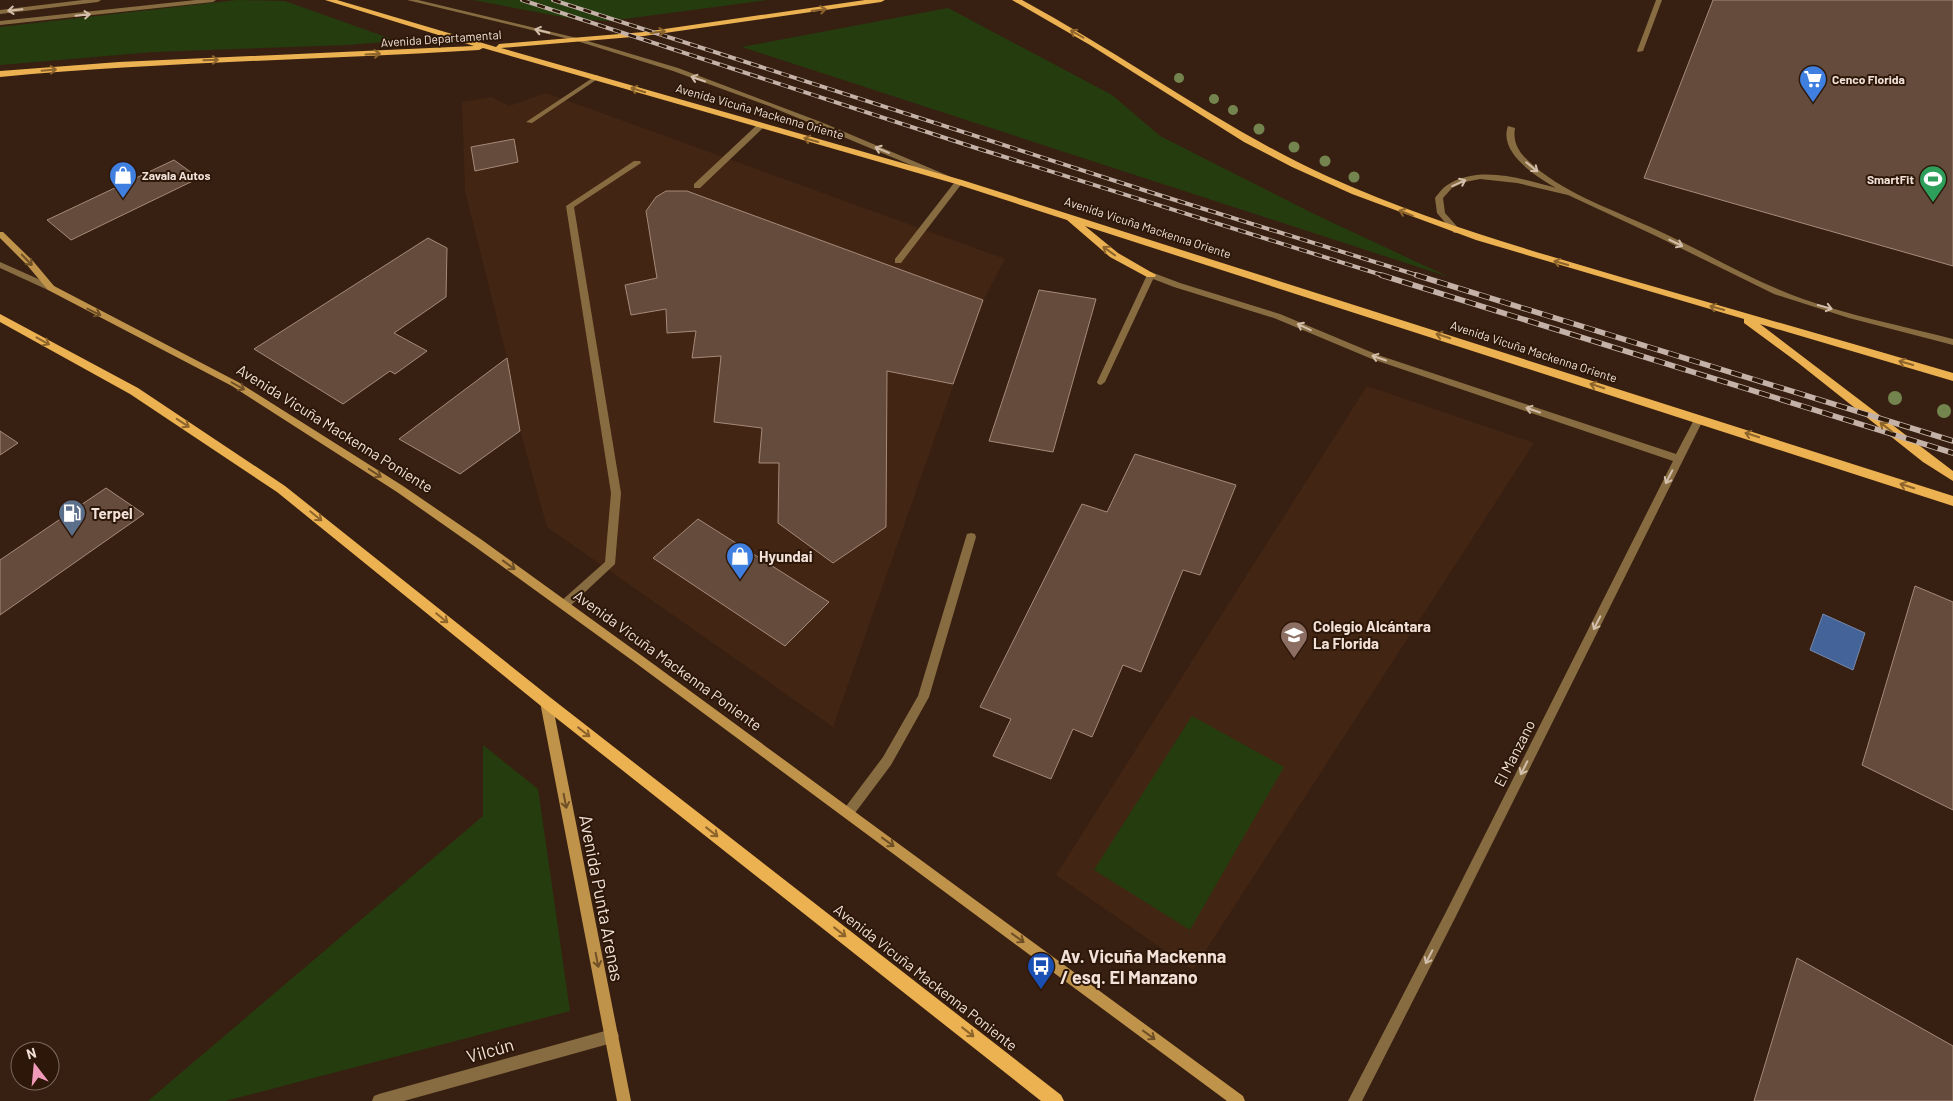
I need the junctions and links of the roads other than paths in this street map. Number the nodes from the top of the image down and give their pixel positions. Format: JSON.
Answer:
{"nodes":[{"id":1,"x":98,"y":0,"type":"edge"},
{"id":2,"x":213,"y":0,"type":"edge"},
{"id":3,"x":330,"y":0,"type":"edge"},
{"id":4,"x":410,"y":0,"type":"edge"},
{"id":5,"x":881,"y":0,"type":"edge"},
{"id":6,"x":1016,"y":0,"type":"edge"},
{"id":7,"x":1659,"y":0,"type":"edge"},
{"id":8,"x":0,"y":12,"type":"edge"},
{"id":9,"x":0,"y":23,"type":"edge"},
{"id":10,"x":580,"y":40,"type":"junction"},
{"id":11,"x":487,"y":47,"type":"junction"},
{"id":12,"x":1640,"y":51,"type":"dead end"},
{"id":13,"x":0,"y":74,"type":"edge"},
{"id":14,"x":597,"y":77,"type":"junction"},
{"id":15,"x":530,"y":122,"type":"dead end"},
{"id":16,"x":761,"y":126,"type":"junction"},
{"id":17,"x":1511,"y":128,"type":"dead end"},
{"id":18,"x":637,"y":163,"type":"dead end"},
{"id":19,"x":959,"y":182,"type":"junction"},
{"id":20,"x":697,"y":186,"type":"dead end"},
{"id":21,"x":1580,"y":197,"type":"junction"},
{"id":22,"x":1067,"y":216,"type":"junction"},
{"id":23,"x":1457,"y":232,"type":"junction"},
{"id":24,"x":0,"y":234,"type":"edge"},
{"id":25,"x":898,"y":261,"type":"dead end"},
{"id":26,"x":0,"y":265,"type":"edge"},
{"id":27,"x":1151,"y":275,"type":"junction"},
{"id":28,"x":51,"y":288,"type":"junction"},
{"id":29,"x":1738,"y":315,"type":"junction"},
{"id":30,"x":0,"y":317,"type":"edge"},
{"id":31,"x":1953,"y":342,"type":"edge"},
{"id":32,"x":1953,"y":377,"type":"edge"},
{"id":33,"x":1100,"y":382,"type":"dead end"},
{"id":34,"x":1699,"y":418,"type":"junction"},
{"id":35,"x":1679,"y":460,"type":"junction"},
{"id":36,"x":1953,"y":477,"type":"edge"},
{"id":37,"x":1953,"y":501,"type":"edge"},
{"id":38,"x":971,"y":537,"type":"dead end"},
{"id":39,"x":564,"y":606,"type":"junction"},
{"id":40,"x":546,"y":702,"type":"junction"},
{"id":41,"x":848,"y":813,"type":"junction"},
{"id":42,"x":612,"y":1036,"type":"junction"},
{"id":43,"x":379,"y":1101,"type":"edge"},
{"id":44,"x":624,"y":1101,"type":"edge"},
{"id":45,"x":1055,"y":1101,"type":"edge"},
{"id":46,"x":1238,"y":1101,"type":"edge"},
{"id":47,"x":1355,"y":1101,"type":"edge"}],
"edges":[{"from":1,"to":8,"type":"street","one_way":true},
{"from":9,"to":2,"type":"street","one_way":true},
{"from":3,"to":11,"type":"main road","name":"Avenida Vicuña Mackenna Oriente"},
{"from":10,"to":4,"type":"street","one_way":true},
{"from":10,"to":5,"type":"main road","name":"Avenida Departamental","one_way":true},
{"from":23,"to":6,"type":"main road","one_way":true},
{"from":7,"to":12,"type":"street"},
{"from":10,"to":11,"type":"main road","name":"Avenida Departamental"},
{"from":19,"to":10,"type":"street","one_way":true},
{"from":13,"to":11,"type":"main road","name":"Avenida Departamental","one_way":true},
{"from":11,"to":14,"type":"main road","name":"Avenida Vicuña Mackenna Oriente"},
{"from":14,"to":15,"type":"street"},
{"from":16,"to":14,"type":"main road","name":"Avenida Vicuña Mackenna Oriente","one_way":true},
{"from":19,"to":16,"type":"main road","name":"Avenida Vicuña Mackenna Oriente","one_way":true},
{"from":16,"to":20,"type":"street"},
{"from":17,"to":21,"type":"street","one_way":true},
{"from":18,"to":39,"type":"street"},
{"from":19,"to":22,"type":"main road","name":"Avenida Vicuña Mackenna Oriente"},
{"from":19,"to":25,"type":"street"},
{"from":23,"to":21,"type":"street","one_way":true},
{"from":21,"to":31,"type":"street","one_way":true},
{"from":27,"to":22,"type":"main road","one_way":true},
{"from":34,"to":22,"type":"main road","name":"Avenida Vicuña Mackenna Oriente","one_way":true},
{"from":29,"to":23,"type":"main road","one_way":true},
{"from":24,"to":28,"type":"street","name":"Avenida Vicuña Mackenna Poniente","one_way":true},
{"from":26,"to":28,"type":"street","name":"Avenida Vicuña Mackenna Poniente"},
{"from":27,"to":33,"type":"street"},
{"from":35,"to":27,"type":"street","one_way":true},
{"from":28,"to":39,"type":"street","name":"Avenida Vicuña Mackenna Poniente","one_way":true},
{"from":32,"to":29,"type":"main road","one_way":true},
{"from":36,"to":29,"type":"main road","one_way":true},
{"from":30,"to":40,"type":"main road","name":"Avenida Vicuña Mackenna Poniente","one_way":true},
{"from":34,"to":35,"type":"street","name":"El Manzano"},
{"from":37,"to":34,"type":"main road","name":"Avenida Vicuña Mackenna Oriente","one_way":true},
{"from":35,"to":47,"type":"street","name":"El Manzano","one_way":true},
{"from":38,"to":41,"type":"street"},
{"from":39,"to":41,"type":"street","name":"Avenida Vicuña Mackenna Poniente"},
{"from":40,"to":42,"type":"street","name":"Avenida Punta Arenas","one_way":true},
{"from":40,"to":45,"type":"main road","name":"Avenida Vicuña Mackenna Poniente","one_way":true},
{"from":41,"to":46,"type":"street","name":"Avenida Vicuña Mackenna Poniente","one_way":true},
{"from":42,"to":43,"type":"street","name":"Vilcún"},
{"from":42,"to":44,"type":"street","name":"Avenida Punta Arenas"}]}
